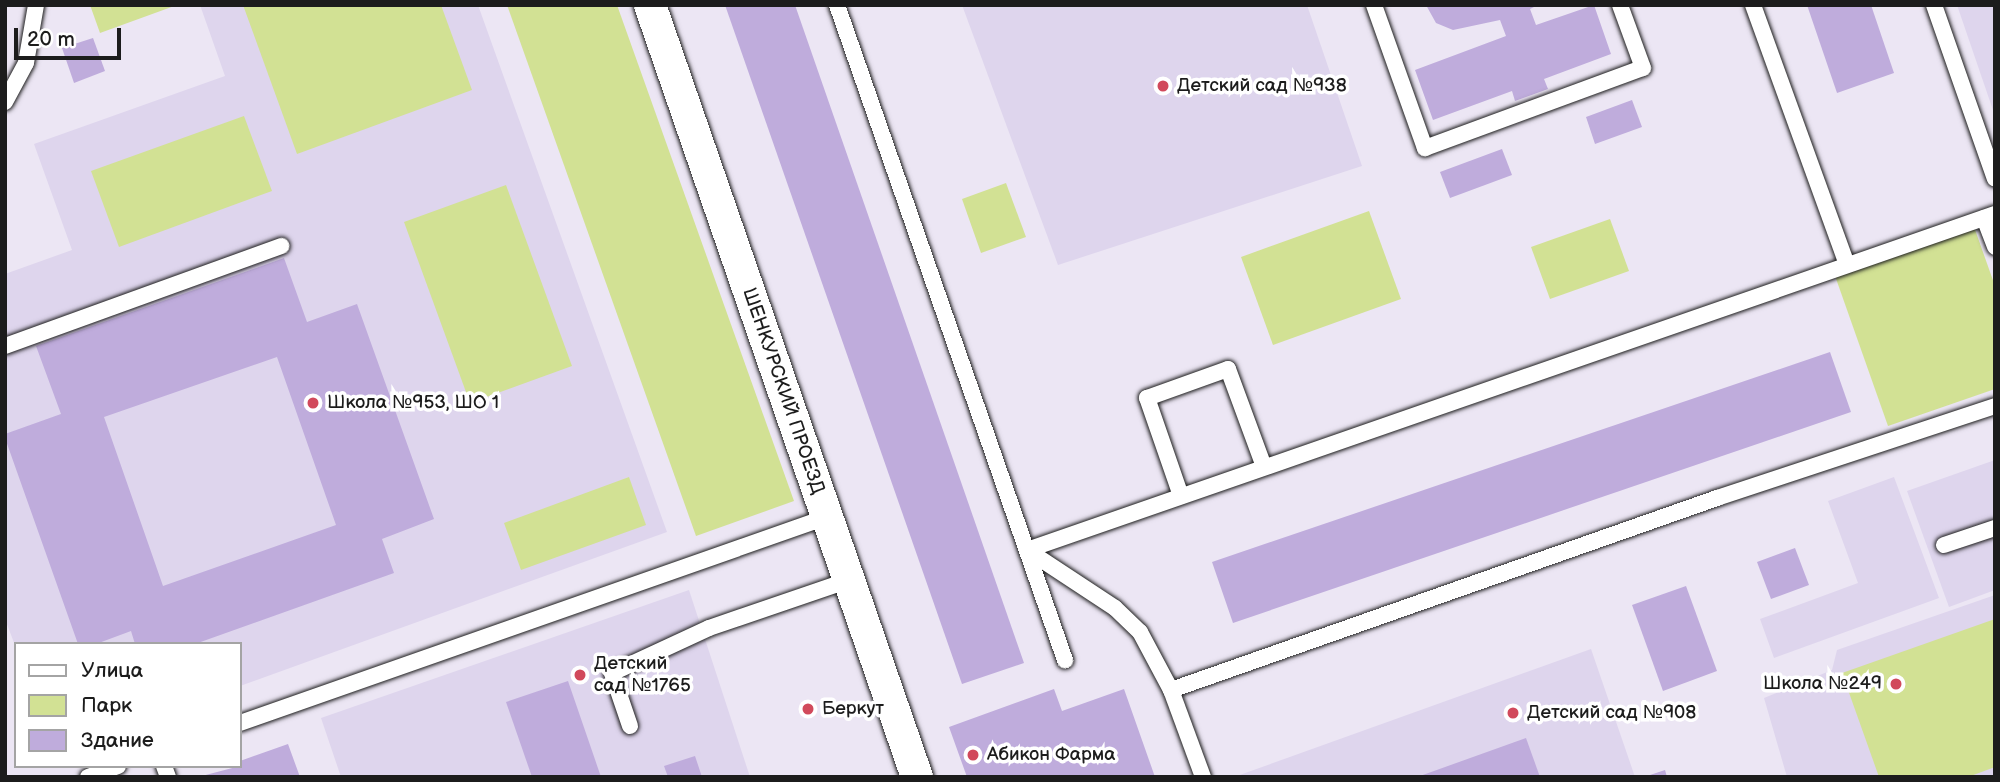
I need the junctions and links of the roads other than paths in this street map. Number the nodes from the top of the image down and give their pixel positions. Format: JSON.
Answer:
{"nodes":[{"id":1,"x":36,"y":5,"type":"edge"},
{"id":2,"x":650,"y":5,"type":"edge"},
{"id":3,"x":837,"y":5,"type":"edge"},
{"id":4,"x":1374,"y":5,"type":"edge"},
{"id":5,"x":1620,"y":5,"type":"edge"},
{"id":6,"x":1753,"y":5,"type":"edge"},
{"id":7,"x":1934,"y":5,"type":"edge"},
{"id":8,"x":5,"y":102,"type":"edge"},
{"id":9,"x":1995,"y":179,"type":"edge"},
{"id":10,"x":1989,"y":216,"type":"edge"},
{"id":11,"x":281,"y":246,"type":"dead end"},
{"id":12,"x":1995,"y":247,"type":"edge"},
{"id":13,"x":1847,"y":265,"type":"junction"},
{"id":14,"x":5,"y":346,"type":"edge"},
{"id":15,"x":1995,"y":406,"type":"edge"},
{"id":16,"x":1264,"y":467,"type":"junction"},
{"id":17,"x":1181,"y":496,"type":"junction"},
{"id":18,"x":827,"y":517,"type":"junction"},
{"id":19,"x":1995,"y":528,"type":"edge"},
{"id":20,"x":1944,"y":545,"type":"dead end"},
{"id":21,"x":1027,"y":550,"type":"junction"},
{"id":22,"x":849,"y":580,"type":"junction"},
{"id":23,"x":1065,"y":660,"type":"dead end"},
{"id":24,"x":1171,"y":690,"type":"junction"},
{"id":25,"x":242,"y":722,"type":"edge"},
{"id":26,"x":630,"y":726,"type":"dead end"},
{"id":27,"x":113,"y":768,"type":"edge"},
{"id":28,"x":88,"y":777,"type":"edge"},
{"id":29,"x":917,"y":777,"type":"edge"},
{"id":30,"x":1203,"y":777,"type":"edge"}],
"edges":[{"from":1,"to":8,"type":"lane"},
{"from":2,"to":18,"type":"street","name":"ШЕНКУРСКИЙ ПРОЕЗД"},
{"from":3,"to":21,"type":"lane"},
{"from":4,"to":5,"type":"lane"},
{"from":6,"to":13,"type":"lane"},
{"from":7,"to":9,"type":"lane"},
{"from":10,"to":12,"type":"lane"},
{"from":10,"to":13,"type":"lane"},
{"from":11,"to":14,"type":"lane"},
{"from":13,"to":16,"type":"lane"},
{"from":15,"to":24,"type":"lane"},
{"from":16,"to":17,"type":"lane"},
{"from":16,"to":17,"type":"lane"},
{"from":17,"to":21,"type":"lane"},
{"from":18,"to":22,"type":"street","name":"ШЕНКУРСКИЙ ПРОЕЗД"},
{"from":18,"to":25,"type":"lane"},
{"from":19,"to":20,"type":"lane"},
{"from":21,"to":23,"type":"lane"},
{"from":21,"to":24,"type":"lane"},
{"from":22,"to":26,"type":"lane"},
{"from":22,"to":29,"type":"street","name":"ШЕНКУРСКИЙ ПРОЕЗД"},
{"from":24,"to":30,"type":"lane"},
{"from":27,"to":28,"type":"lane"}]}
